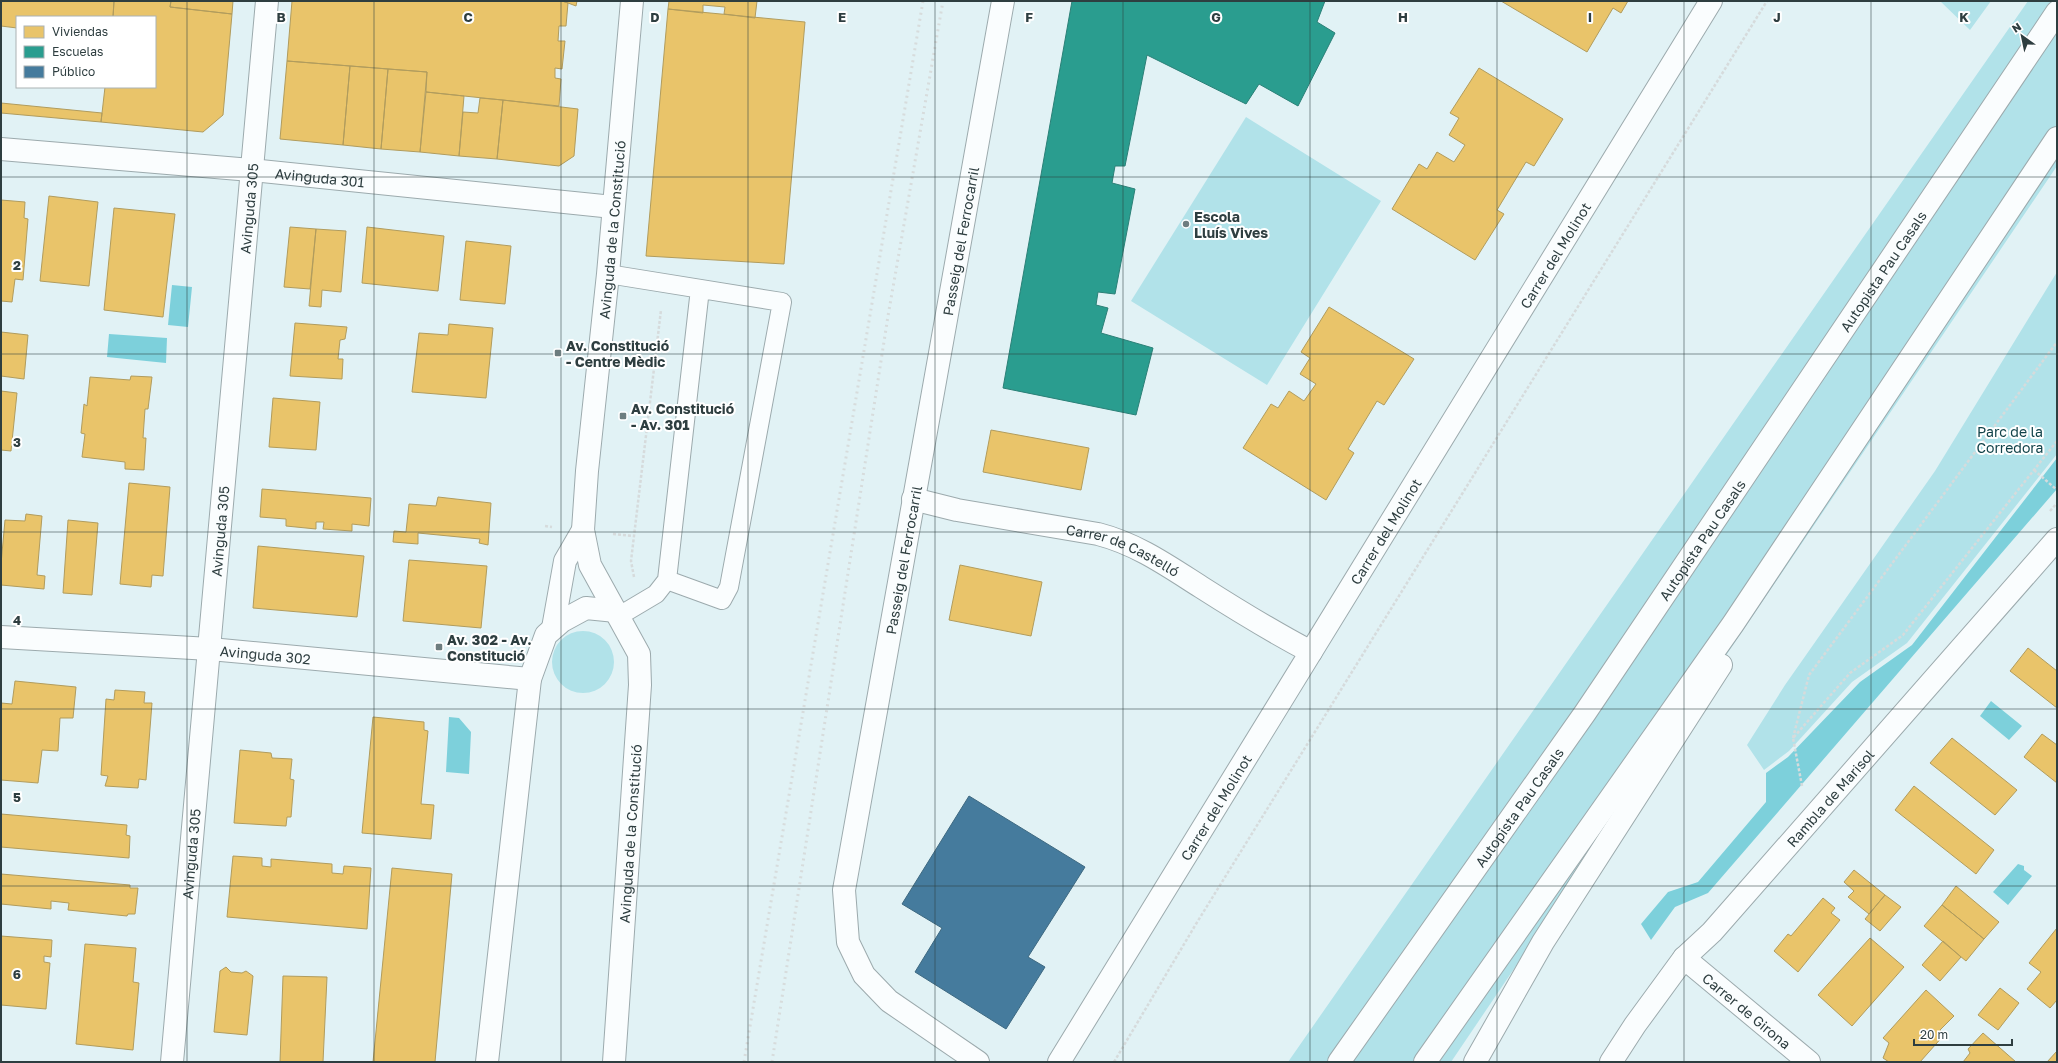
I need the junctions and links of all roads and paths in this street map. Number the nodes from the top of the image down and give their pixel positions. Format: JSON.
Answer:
{"nodes":[{"id":1,"x":267,"y":1,"type":"edge"},
{"id":2,"x":632,"y":1,"type":"edge"},
{"id":3,"x":1003,"y":1,"type":"edge"},
{"id":4,"x":1711,"y":1,"type":"edge"},
{"id":5,"x":1767,"y":1,"type":"edge"},
{"id":6,"x":2057,"y":12,"type":"edge"},
{"id":7,"x":2057,"y":138,"type":"edge"},
{"id":8,"x":1,"y":149,"type":"edge"},
{"id":9,"x":251,"y":170,"type":"junction"},
{"id":10,"x":613,"y":207,"type":"junction"},
{"id":11,"x":608,"y":274,"type":"junction"},
{"id":12,"x":651,"y":281,"type":"junction"},
{"id":13,"x":700,"y":288,"type":"junction"},
{"id":14,"x":2057,"y":342,"type":"edge"},
{"id":15,"x":2057,"y":441,"type":"edge"},
{"id":16,"x":1845,"y":458,"type":"junction"},
{"id":17,"x":2034,"y":470,"type":"junction"},
{"id":18,"x":2057,"y":490,"type":"edge"},
{"id":19,"x":914,"y":499,"type":"junction"},
{"id":20,"x":583,"y":530,"type":"junction"},
{"id":21,"x":611,"y":533,"type":"dead end"},
{"id":22,"x":2057,"y":539,"type":"edge"},
{"id":23,"x":667,"y":580,"type":"junction"},
{"id":24,"x":618,"y":614,"type":"junction"},
{"id":25,"x":553,"y":628,"type":"junction"},
{"id":26,"x":1,"y":637,"type":"edge"},
{"id":27,"x":210,"y":649,"type":"junction"},
{"id":28,"x":1312,"y":652,"type":"junction"},
{"id":29,"x":530,"y":679,"type":"junction"},
{"id":30,"x":1793,"y":738,"type":"junction"},
{"id":31,"x":1802,"y":788,"type":"dead end"},
{"id":32,"x":1684,"y":958,"type":"junction"},
{"id":33,"x":172,"y":1062,"type":"edge"},
{"id":34,"x":487,"y":1062,"type":"edge"},
{"id":35,"x":614,"y":1062,"type":"edge"},
{"id":36,"x":978,"y":1062,"type":"edge"},
{"id":37,"x":1059,"y":1062,"type":"edge"},
{"id":38,"x":1114,"y":1062,"type":"edge"},
{"id":39,"x":1339,"y":1062,"type":"edge"},
{"id":40,"x":1425,"y":1062,"type":"edge"},
{"id":41,"x":1475,"y":1062,"type":"edge"},
{"id":42,"x":1611,"y":1062,"type":"edge"},
{"id":43,"x":1809,"y":1062,"type":"edge"}],
"edges":[{"from":1,"to":9,"type":"main road","name":"Avinguda 305"},
{"from":2,"to":10,"type":"main road","name":"Avinguda de la Constitució"},
{"from":3,"to":19,"type":"main road","name":"Passeig del Ferrocarril"},
{"from":4,"to":28,"type":"main road","name":"Carrer del Molinot"},
{"from":5,"to":38,"type":"path"},
{"from":6,"to":39,"type":"main road","name":"Autopista Pau Casals"},
{"from":7,"to":16,"type":"main road"},
{"from":8,"to":9,"type":"main road","name":"Avinguda 301"},
{"from":9,"to":10,"type":"main road","name":"Avinguda 301"},
{"from":9,"to":27,"type":"main road","name":"Avinguda 305"},
{"from":10,"to":11,"type":"main road","name":"Avinguda de la Constitució"},
{"from":11,"to":12,"type":"lane"},
{"from":11,"to":20,"type":"main road","name":"Avinguda de la Constitució"},
{"from":12,"to":13,"type":"lane"},
{"from":12,"to":21,"type":"path"},
{"from":13,"to":23,"type":"lane"},
{"from":13,"to":23,"type":"lane"},
{"from":14,"to":30,"type":"path"},
{"from":15,"to":17,"type":"path"},
{"from":16,"to":40,"type":"main road"},
{"from":16,"to":41,"type":"main road"},
{"from":17,"to":18,"type":"path"},
{"from":17,"to":30,"type":"path"},
{"from":19,"to":28,"type":"main road","name":"Carrer de Castelló"},
{"from":19,"to":36,"type":"main road","name":"Passeig del Ferrocarril"},
{"from":20,"to":24,"type":"main road","name":"Avinguda de la Constitució"},
{"from":20,"to":25,"type":"main road","name":"Avinguda de la Constitució"},
{"from":22,"to":32,"type":"main road","name":"Rambla de Marisol"},
{"from":23,"to":24,"type":"lane"},
{"from":24,"to":25,"type":"main road","name":"Avinguda de la Constitució"},
{"from":24,"to":35,"type":"main road","name":"Avinguda de la Constitució"},
{"from":25,"to":29,"type":"main road","name":"Avinguda de la Constitució"},
{"from":26,"to":27,"type":"main road","name":"Avinguda 302"},
{"from":27,"to":29,"type":"main road","name":"Avinguda 302"},
{"from":27,"to":33,"type":"main road","name":"Avinguda 305"},
{"from":28,"to":37,"type":"main road","name":"Carrer del Molinot"},
{"from":29,"to":34,"type":"main road","name":"Avinguda de la Constitució"},
{"from":30,"to":31,"type":"path"},
{"from":32,"to":42,"type":"main road","name":"Rambla de Marisol"},
{"from":32,"to":43,"type":"main road","name":"Carrer de Girona"}]}
